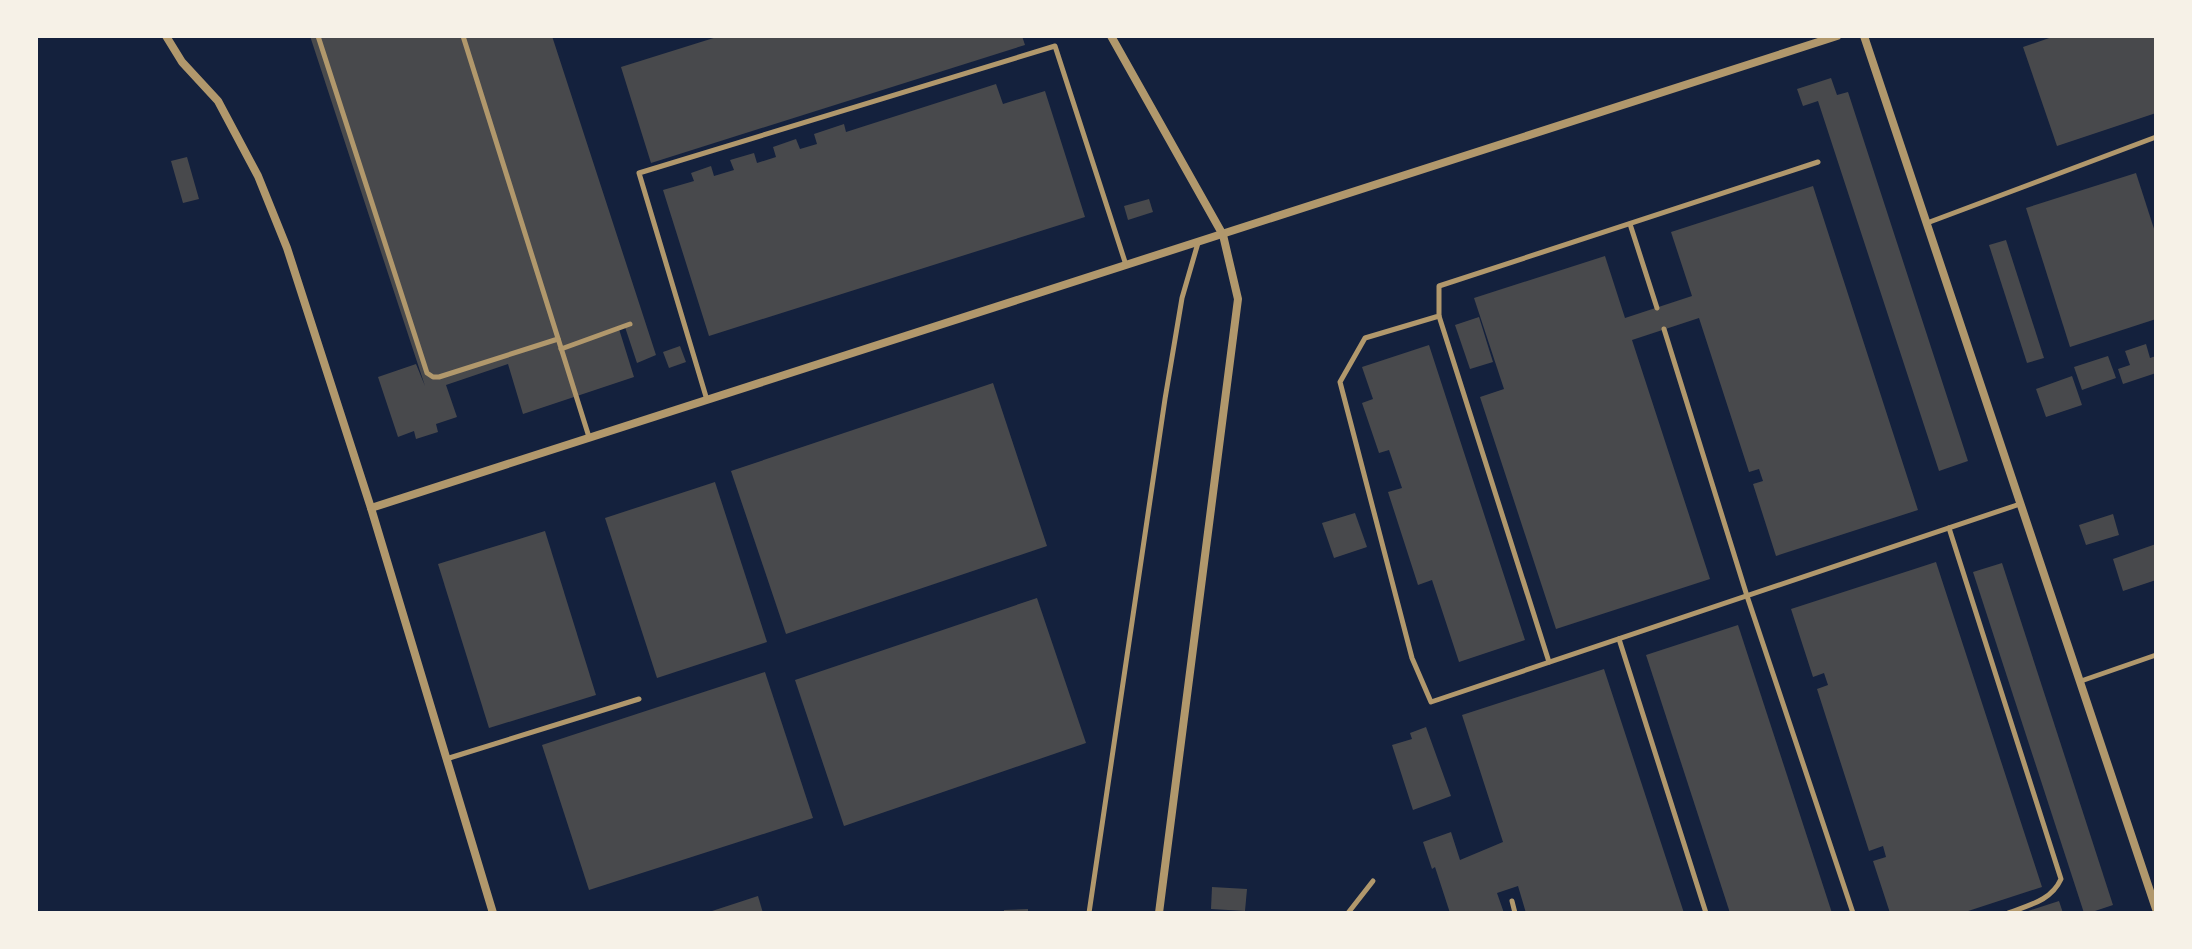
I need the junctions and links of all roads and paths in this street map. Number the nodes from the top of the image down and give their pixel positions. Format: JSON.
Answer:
{"nodes":[{"id":1,"x":166,"y":36,"type":"edge"},
{"id":2,"x":318,"y":36,"type":"edge"},
{"id":3,"x":463,"y":36,"type":"edge"},
{"id":4,"x":1111,"y":36,"type":"edge"},
{"id":5,"x":1837,"y":36,"type":"edge"},
{"id":6,"x":1864,"y":36,"type":"edge"},
{"id":7,"x":2156,"y":137,"type":"edge"},
{"id":8,"x":1818,"y":162,"type":"dead end"},
{"id":9,"x":1926,"y":223,"type":"junction"},
{"id":10,"x":1630,"y":224,"type":"junction"},
{"id":11,"x":1223,"y":235,"type":"junction"},
{"id":12,"x":1198,"y":243,"type":"junction"},
{"id":13,"x":1126,"y":266,"type":"junction"},
{"id":14,"x":1657,"y":308,"type":"dead end"},
{"id":15,"x":1439,"y":316,"type":"junction"},
{"id":16,"x":630,"y":324,"type":"dead end"},
{"id":17,"x":1664,"y":329,"type":"dead end"},
{"id":18,"x":558,"y":339,"type":"junction"},
{"id":19,"x":561,"y":349,"type":"junction"},
{"id":20,"x":707,"y":401,"type":"junction"},
{"id":21,"x":589,"y":438,"type":"junction"},
{"id":22,"x":2020,"y":504,"type":"junction"},
{"id":23,"x":371,"y":508,"type":"junction"},
{"id":24,"x":1949,"y":528,"type":"junction"},
{"id":25,"x":1747,"y":596,"type":"junction"},
{"id":26,"x":1619,"y":639,"type":"junction"},
{"id":27,"x":2156,"y":655,"type":"edge"},
{"id":28,"x":1549,"y":662,"type":"junction"},
{"id":29,"x":2080,"y":681,"type":"junction"},
{"id":30,"x":639,"y":699,"type":"dead end"},
{"id":31,"x":446,"y":759,"type":"junction"},
{"id":32,"x":1373,"y":881,"type":"dead end"},
{"id":33,"x":1512,"y":901,"type":"dead end"},
{"id":34,"x":2156,"y":909,"type":"edge"},
{"id":35,"x":493,"y":913,"type":"edge"},
{"id":36,"x":1089,"y":913,"type":"edge"},
{"id":37,"x":1159,"y":913,"type":"edge"},
{"id":38,"x":1348,"y":913,"type":"edge"},
{"id":39,"x":1515,"y":913,"type":"edge"},
{"id":40,"x":1706,"y":913,"type":"edge"},
{"id":41,"x":1853,"y":913,"type":"edge"},
{"id":42,"x":2008,"y":913,"type":"edge"}],
"edges":[{"from":1,"to":23,"type":"street"},
{"from":2,"to":18,"type":"lane"},
{"from":3,"to":18,"type":"lane"},
{"from":4,"to":11,"type":"street"},
{"from":5,"to":11,"type":"street"},
{"from":6,"to":9,"type":"street"},
{"from":7,"to":9,"type":"lane"},
{"from":8,"to":10,"type":"lane"},
{"from":9,"to":22,"type":"street"},
{"from":10,"to":14,"type":"lane"},
{"from":10,"to":15,"type":"lane"},
{"from":11,"to":12,"type":"street"},
{"from":11,"to":37,"type":"street"},
{"from":12,"to":13,"type":"street"},
{"from":12,"to":36,"type":"lane"},
{"from":13,"to":20,"type":"street"},
{"from":13,"to":20,"type":"lane"},
{"from":15,"to":28,"type":"lane"},
{"from":15,"to":28,"type":"lane"},
{"from":16,"to":19,"type":"lane"},
{"from":17,"to":25,"type":"lane"},
{"from":18,"to":19,"type":"lane"},
{"from":19,"to":21,"type":"lane"},
{"from":20,"to":21,"type":"street"},
{"from":21,"to":23,"type":"street"},
{"from":22,"to":24,"type":"lane"},
{"from":22,"to":29,"type":"street"},
{"from":23,"to":31,"type":"street"},
{"from":24,"to":25,"type":"lane"},
{"from":24,"to":42,"type":"lane"},
{"from":25,"to":26,"type":"lane"},
{"from":25,"to":41,"type":"lane"},
{"from":26,"to":28,"type":"lane"},
{"from":26,"to":40,"type":"lane"},
{"from":27,"to":29,"type":"lane"},
{"from":29,"to":34,"type":"street"},
{"from":30,"to":31,"type":"lane"},
{"from":31,"to":35,"type":"street"},
{"from":32,"to":38,"type":"lane"},
{"from":33,"to":39,"type":"lane"}]}
